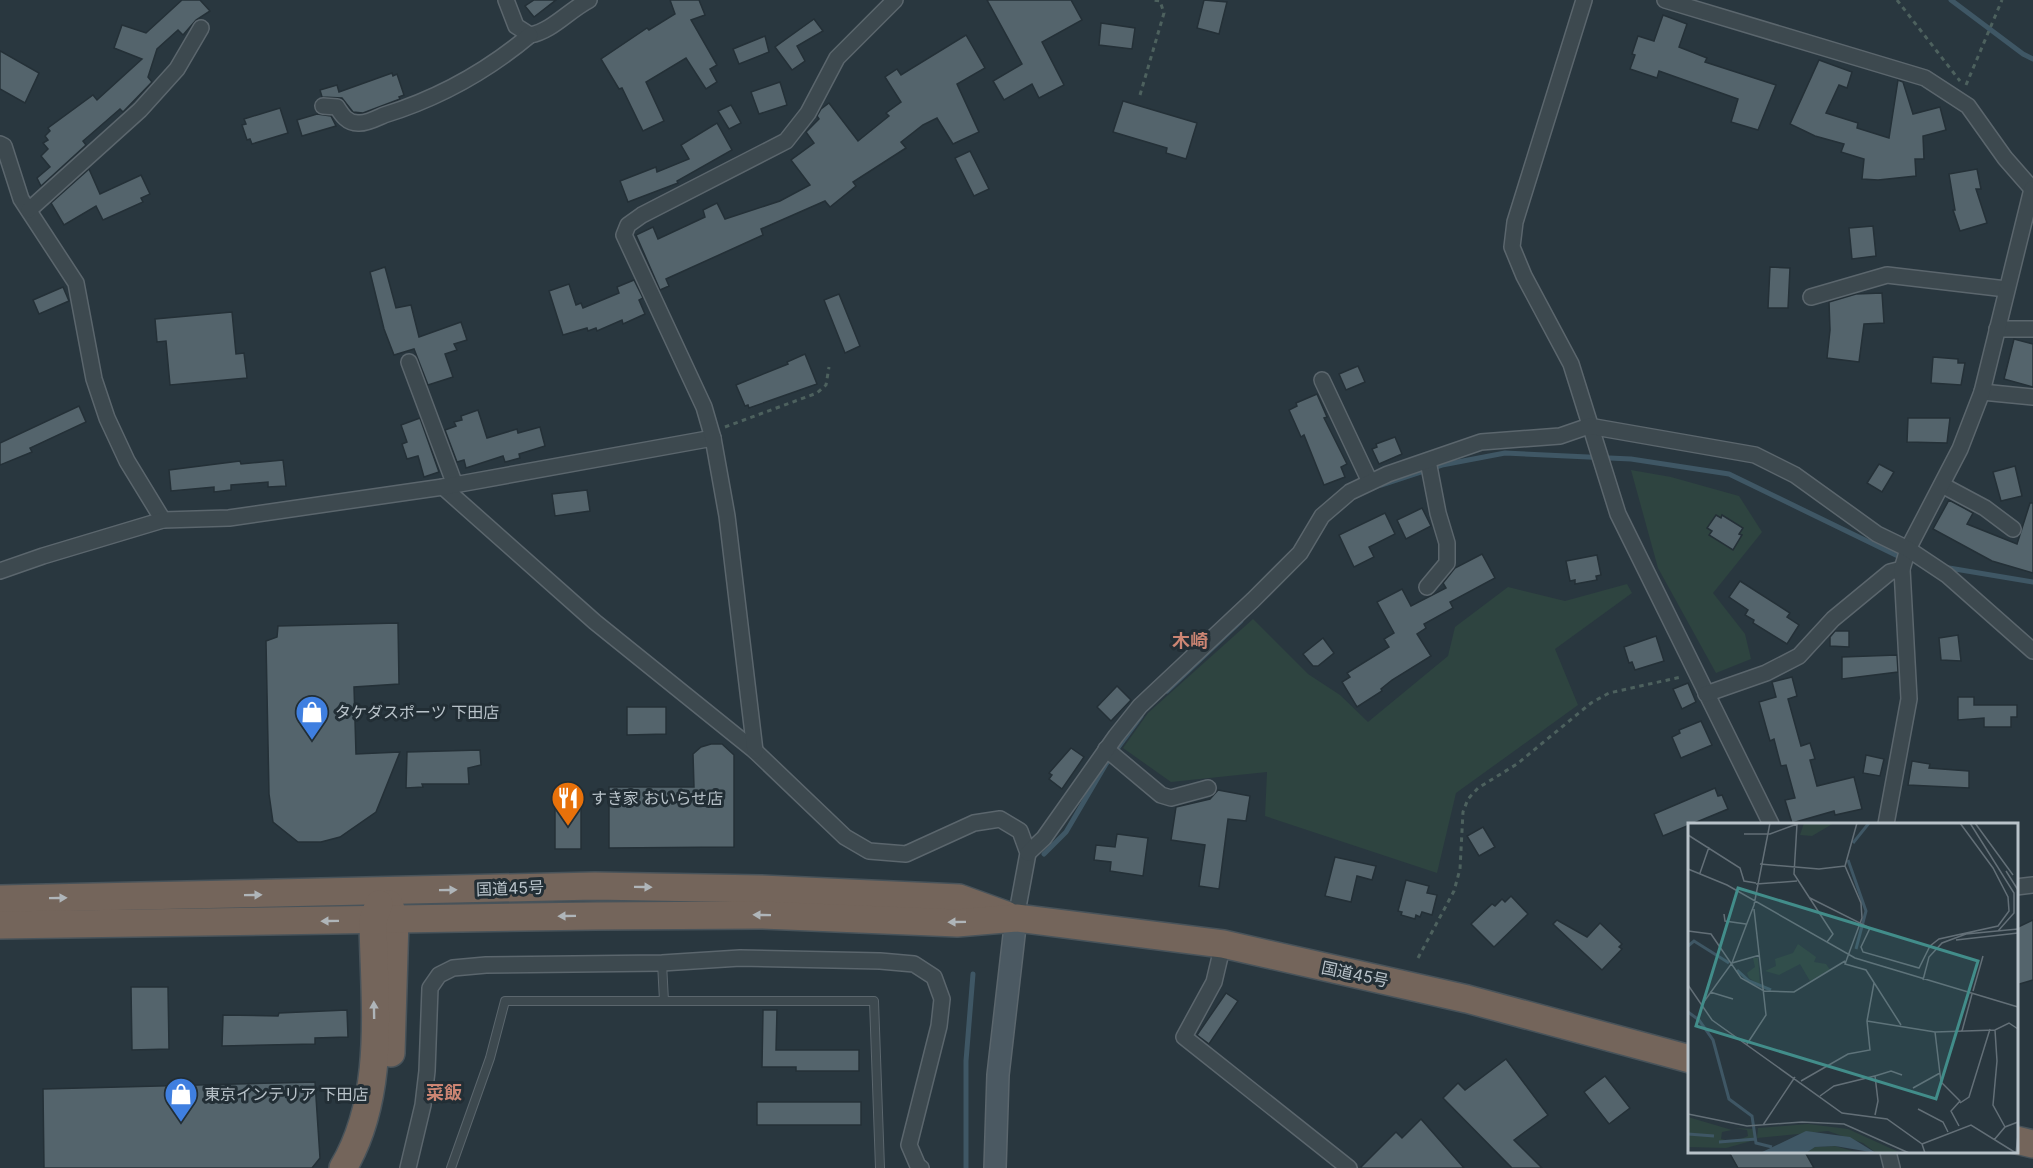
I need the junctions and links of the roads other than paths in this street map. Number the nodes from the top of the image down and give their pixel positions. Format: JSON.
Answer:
{"nodes":[{"id":1,"x":506,"y":0,"type":"edge"},
{"id":2,"x":589,"y":0,"type":"edge"},
{"id":3,"x":895,"y":0,"type":"edge"},
{"id":4,"x":1584,"y":0,"type":"edge"},
{"id":5,"x":1665,"y":0,"type":"edge"},
{"id":6,"x":201,"y":28,"type":"dead end"},
{"id":7,"x":530,"y":35,"type":"junction"},
{"id":8,"x":323,"y":106,"type":"dead end"},
{"id":9,"x":0,"y":144,"type":"edge"},
{"id":10,"x":2032,"y":190,"type":"edge"},
{"id":11,"x":29,"y":210,"type":"junction"},
{"id":12,"x":2006,"y":289,"type":"junction"},
{"id":13,"x":1811,"y":297,"type":"dead end"},
{"id":14,"x":1997,"y":329,"type":"junction"},
{"id":15,"x":2033,"y":329,"type":"edge"},
{"id":16,"x":409,"y":362,"type":"dead end"},
{"id":17,"x":1322,"y":380,"type":"dead end"},
{"id":18,"x":1982,"y":392,"type":"junction"},
{"id":19,"x":2033,"y":397,"type":"edge"},
{"id":20,"x":1589,"y":426,"type":"junction"},
{"id":21,"x":712,"y":435,"type":"junction"},
{"id":22,"x":1428,"y":461,"type":"junction"},
{"id":23,"x":1370,"y":482,"type":"junction"},
{"id":24,"x":1942,"y":485,"type":"junction"},
{"id":25,"x":449,"y":486,"type":"junction"},
{"id":26,"x":163,"y":520,"type":"junction"},
{"id":27,"x":2013,"y":529,"type":"dead end"},
{"id":28,"x":1908,"y":549,"type":"junction"},
{"id":29,"x":1902,"y":569,"type":"junction"},
{"id":30,"x":0,"y":572,"type":"edge"},
{"id":31,"x":1427,"y":587,"type":"dead end"},
{"id":32,"x":2033,"y":651,"type":"edge"},
{"id":33,"x":1706,"y":694,"type":"junction"},
{"id":34,"x":1106,"y":749,"type":"junction"},
{"id":35,"x":755,"y":751,"type":"junction"},
{"id":36,"x":1208,"y":788,"type":"dead end"},
{"id":37,"x":1770,"y":823,"type":"edge"},
{"id":38,"x":1886,"y":823,"type":"edge"},
{"id":39,"x":1029,"y":853,"type":"junction"},
{"id":40,"x":2033,"y":885,"type":"edge"},
{"id":41,"x":2018,"y":887,"type":"edge"},
{"id":42,"x":384,"y":892,"type":"junction"},
{"id":43,"x":0,"y":898,"type":"edge"},
{"id":44,"x":1016,"y":918,"type":"junction"},
{"id":45,"x":384,"y":920,"type":"junction"},
{"id":46,"x":0,"y":925,"type":"edge"},
{"id":47,"x":1223,"y":944,"type":"junction"},
{"id":48,"x":662,"y":963,"type":"junction"},
{"id":49,"x":664,"y":1001,"type":"junction"},
{"id":50,"x":1688,"y":1059,"type":"edge"},
{"id":51,"x":2018,"y":1140,"type":"edge"},
{"id":52,"x":2033,"y":1144,"type":"edge"},
{"id":53,"x":1888,"y":1153,"type":"edge"},
{"id":54,"x":344,"y":1168,"type":"edge"},
{"id":55,"x":363,"y":1168,"type":"edge"},
{"id":56,"x":409,"y":1168,"type":"edge"},
{"id":57,"x":451,"y":1168,"type":"edge"},
{"id":58,"x":880,"y":1168,"type":"edge"},
{"id":59,"x":921,"y":1168,"type":"edge"},
{"id":60,"x":994,"y":1168,"type":"edge"},
{"id":61,"x":1349,"y":1168,"type":"edge"},
{"id":62,"x":1892,"y":1168,"type":"edge"}],
"edges":[{"from":1,"to":7,"type":"street"},
{"from":2,"to":7,"type":"street"},
{"from":3,"to":21,"type":"street"},
{"from":4,"to":20,"type":"street"},
{"from":5,"to":10,"type":"street"},
{"from":6,"to":11,"type":"street"},
{"from":7,"to":8,"type":"street"},
{"from":9,"to":11,"type":"street"},
{"from":10,"to":12,"type":"street"},
{"from":11,"to":26,"type":"street"},
{"from":12,"to":13,"type":"street"},
{"from":12,"to":14,"type":"street"},
{"from":14,"to":15,"type":"street"},
{"from":14,"to":18,"type":"street"},
{"from":16,"to":25,"type":"street"},
{"from":17,"to":23,"type":"street"},
{"from":18,"to":19,"type":"street"},
{"from":18,"to":24,"type":"street"},
{"from":20,"to":22,"type":"street"},
{"from":20,"to":28,"type":"street"},
{"from":20,"to":33,"type":"street"},
{"from":21,"to":25,"type":"street"},
{"from":21,"to":35,"type":"street"},
{"from":22,"to":23,"type":"street"},
{"from":22,"to":31,"type":"street"},
{"from":23,"to":34,"type":"street"},
{"from":24,"to":27,"type":"street"},
{"from":24,"to":28,"type":"street"},
{"from":25,"to":26,"type":"street"},
{"from":25,"to":35,"type":"street"},
{"from":26,"to":30,"type":"street"},
{"from":28,"to":29,"type":"street"},
{"from":28,"to":32,"type":"street"},
{"from":29,"to":33,"type":"street"},
{"from":29,"to":38,"type":"street"},
{"from":33,"to":37,"type":"street"},
{"from":34,"to":36,"type":"street"},
{"from":34,"to":39,"type":"street"},
{"from":35,"to":39,"type":"street"},
{"from":39,"to":44,"type":"street"},
{"from":40,"to":41,"type":"street"},
{"from":43,"to":42,"type":"highway","name":"国道45号","one_way":true},
{"from":42,"to":44,"type":"highway","name":"国道45号","one_way":true},
{"from":42,"to":45,"type":"highway"},
{"from":44,"to":45,"type":"highway","name":"国道45号","one_way":true},
{"from":44,"to":47,"type":"highway","name":"国道45号"},
{"from":44,"to":60,"type":"street"},
{"from":45,"to":46,"type":"highway","name":"国道45号","one_way":true},
{"from":54,"to":45,"type":"highway","one_way":true},
{"from":45,"to":55,"type":"highway"},
{"from":47,"to":50,"type":"highway","name":"国道45号"},
{"from":47,"to":61,"type":"street"},
{"from":48,"to":49,"type":"lane"},
{"from":48,"to":56,"type":"street"},
{"from":48,"to":59,"type":"street"},
{"from":49,"to":57,"type":"lane"},
{"from":49,"to":58,"type":"lane"},
{"from":51,"to":52,"type":"highway"},
{"from":53,"to":62,"type":"street"}]}
